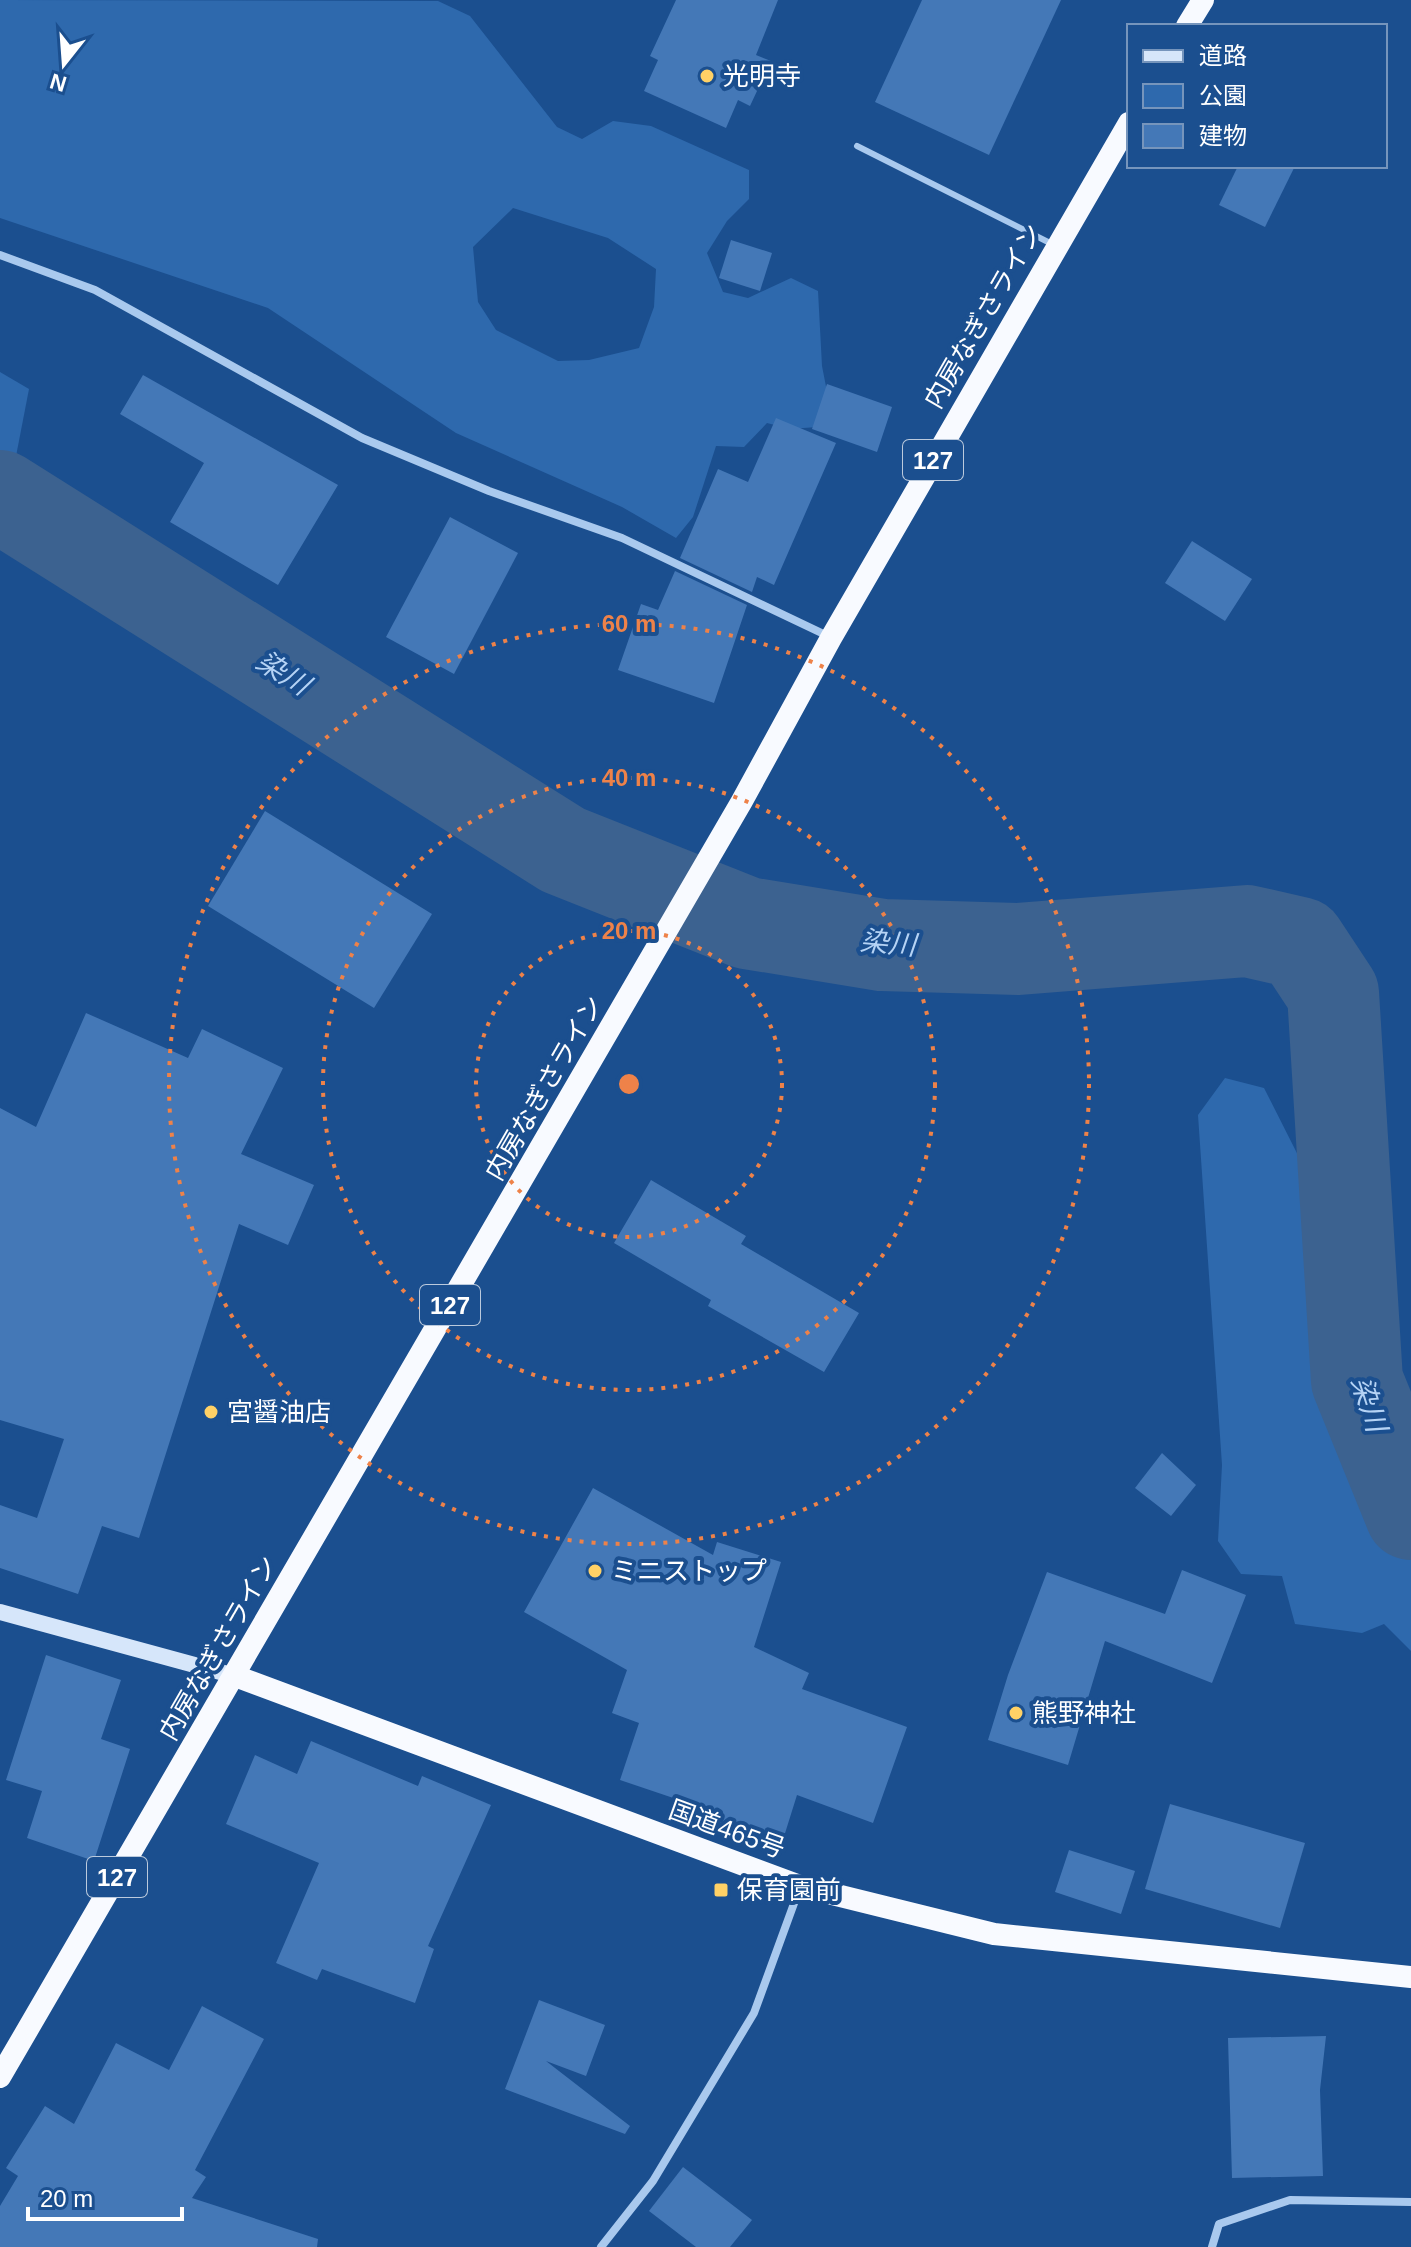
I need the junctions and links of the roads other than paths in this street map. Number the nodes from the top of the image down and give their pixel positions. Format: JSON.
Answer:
{"nodes":[{"id":1,"x":1203,"y":0,"type":"edge"},
{"id":2,"x":1188,"y":24,"type":"edge"},
{"id":3,"x":1127,"y":126,"type":"edge"},
{"id":4,"x":857,"y":146,"type":"dead end"},
{"id":5,"x":1055,"y":246,"type":"junction"},
{"id":6,"x":0,"y":255,"type":"edge"},
{"id":7,"x":831,"y":638,"type":"junction"},
{"id":8,"x":0,"y":1612,"type":"edge"},
{"id":9,"x":235,"y":1676,"type":"junction"},
{"id":10,"x":800,"y":1886,"type":"junction"},
{"id":11,"x":1411,"y":1977,"type":"edge"},
{"id":12,"x":0,"y":2077,"type":"edge"},
{"id":13,"x":1411,"y":2202,"type":"edge"},
{"id":14,"x":601,"y":2247,"type":"edge"},
{"id":15,"x":1212,"y":2247,"type":"edge"}],
"edges":[{"from":1,"to":2,"type":"highway"},
{"from":3,"to":5,"type":"highway","name":"内房なぎさライン","number":"127"},
{"from":4,"to":5,"type":"lane"},
{"from":5,"to":7,"type":"highway","name":"内房なぎさライン","number":"127"},
{"from":6,"to":7,"type":"street"},
{"from":7,"to":9,"type":"highway","name":"内房なぎさライン","number":"127"},
{"from":8,"to":9,"type":"main road"},
{"from":9,"to":10,"type":"highway","name":"国道465号"},
{"from":9,"to":12,"type":"highway","name":"内房なぎさライン","number":"127"},
{"from":10,"to":11,"type":"highway","name":"国道465号"},
{"from":10,"to":14,"type":"street"},
{"from":13,"to":15,"type":"street"}]}
